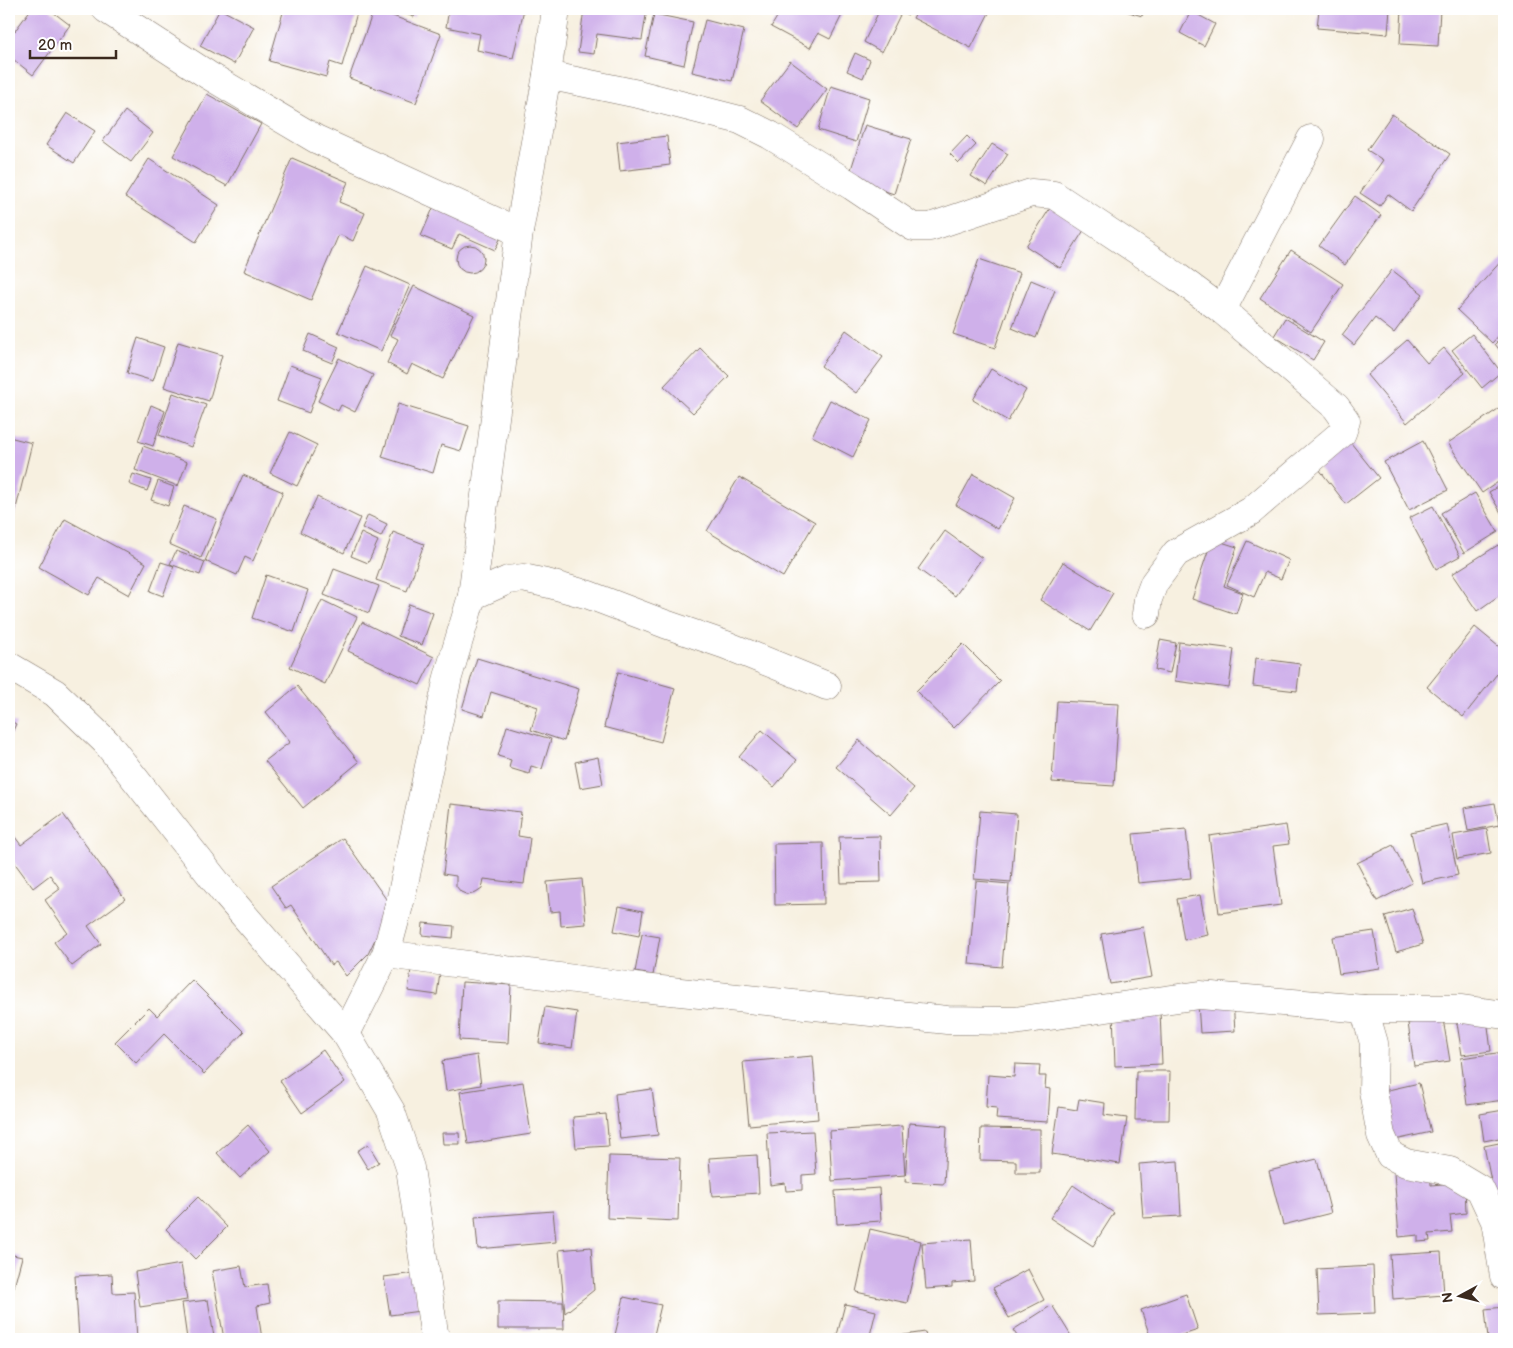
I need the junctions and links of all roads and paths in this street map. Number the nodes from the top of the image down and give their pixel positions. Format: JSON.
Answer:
{"nodes":[{"id":1,"x":106,"y":9,"type":"edge"},
{"id":2,"x":556,"y":9,"type":"edge"},
{"id":3,"x":546,"y":75,"type":"junction"},
{"id":4,"x":1311,"y":139,"type":"dead end"},
{"id":5,"x":518,"y":232,"type":"junction"},
{"id":6,"x":1222,"y":310,"type":"junction"},
{"id":7,"x":472,"y":596,"type":"junction"},
{"id":8,"x":1146,"y":614,"type":"dead end"},
{"id":9,"x":9,"y":666,"type":"edge"},
{"id":10,"x":827,"y":686,"type":"dead end"},
{"id":11,"x":386,"y":954,"type":"junction"},
{"id":12,"x":1364,"y":1009,"type":"junction"},
{"id":13,"x":1504,"y":1015,"type":"edge"},
{"id":14,"x":346,"y":1034,"type":"junction"},
{"id":15,"x":1504,"y":1276,"type":"edge"},
{"id":16,"x":436,"y":1339,"type":"edge"}],
"edges":[{"from":1,"to":5,"type":"street"},
{"from":2,"to":3,"type":"street"},
{"from":3,"to":5,"type":"street"},
{"from":3,"to":6,"type":"street"},
{"from":4,"to":6,"type":"street"},
{"from":5,"to":7,"type":"street"},
{"from":6,"to":8,"type":"street"},
{"from":7,"to":10,"type":"street"},
{"from":7,"to":11,"type":"street"},
{"from":9,"to":14,"type":"street"},
{"from":11,"to":12,"type":"street"},
{"from":11,"to":14,"type":"street"},
{"from":12,"to":13,"type":"street"},
{"from":12,"to":15,"type":"street"},
{"from":14,"to":16,"type":"street"}]}
